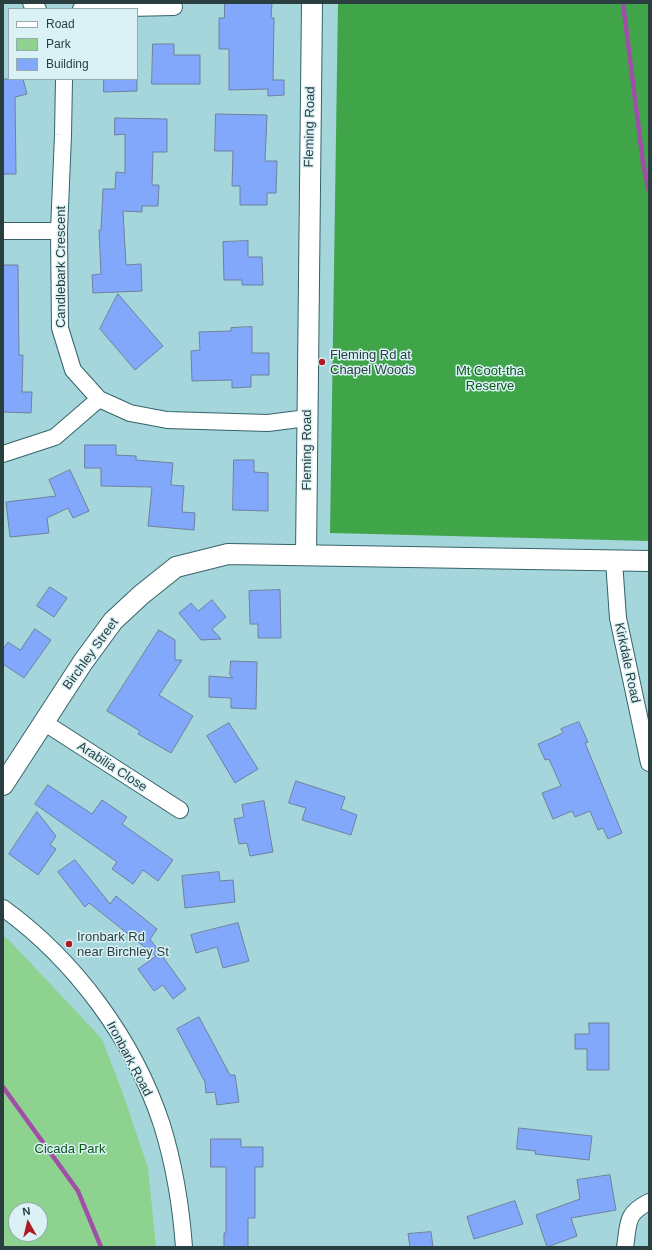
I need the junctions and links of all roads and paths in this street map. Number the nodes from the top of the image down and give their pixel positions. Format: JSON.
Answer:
{"nodes":[{"id":1,"x":312,"y":3,"type":"edge"},
{"id":2,"x":174,"y":7,"type":"dead end"},
{"id":3,"x":128,"y":8,"type":"edge"},
{"id":4,"x":64,"y":80,"type":"edge"},
{"id":5,"x":3,"y":231,"type":"edge"},
{"id":6,"x":59,"y":231,"type":"junction"},
{"id":7,"x":99,"y":399,"type":"junction"},
{"id":8,"x":307,"y":418,"type":"junction"},
{"id":9,"x":3,"y":454,"type":"edge"},
{"id":10,"x":306,"y":555,"type":"junction"},
{"id":11,"x":614,"y":561,"type":"junction"},
{"id":12,"x":649,"y":561,"type":"edge"},
{"id":13,"x":44,"y":723,"type":"junction"},
{"id":14,"x":649,"y":763,"type":"edge"},
{"id":15,"x":3,"y":785,"type":"edge"},
{"id":16,"x":180,"y":810,"type":"dead end"},
{"id":17,"x":3,"y":908,"type":"edge"},
{"id":18,"x":649,"y":1202,"type":"edge"},
{"id":19,"x":184,"y":1247,"type":"edge"},
{"id":20,"x":625,"y":1247,"type":"edge"}],
"edges":[{"from":1,"to":8,"type":"street","name":"Fleming Road"},
{"from":2,"to":3,"type":"street"},
{"from":4,"to":6,"type":"street","name":"Candlebark Crescent"},
{"from":5,"to":6,"type":"street"},
{"from":6,"to":7,"type":"street","name":"Candlebark Crescent"},
{"from":7,"to":8,"type":"street","name":"Candlebark Crescent"},
{"from":7,"to":9,"type":"street"},
{"from":8,"to":10,"type":"street","name":"Fleming Road"},
{"from":10,"to":11,"type":"street"},
{"from":10,"to":13,"type":"street","name":"Birchley Street"},
{"from":11,"to":12,"type":"street"},
{"from":11,"to":14,"type":"street","name":"Kirkdale Road"},
{"from":13,"to":15,"type":"street","name":"Birchley Street"},
{"from":13,"to":16,"type":"street","name":"Arabilia Close"},
{"from":17,"to":19,"type":"street","name":"Ironbark Road"},
{"from":18,"to":20,"type":"street"}]}
